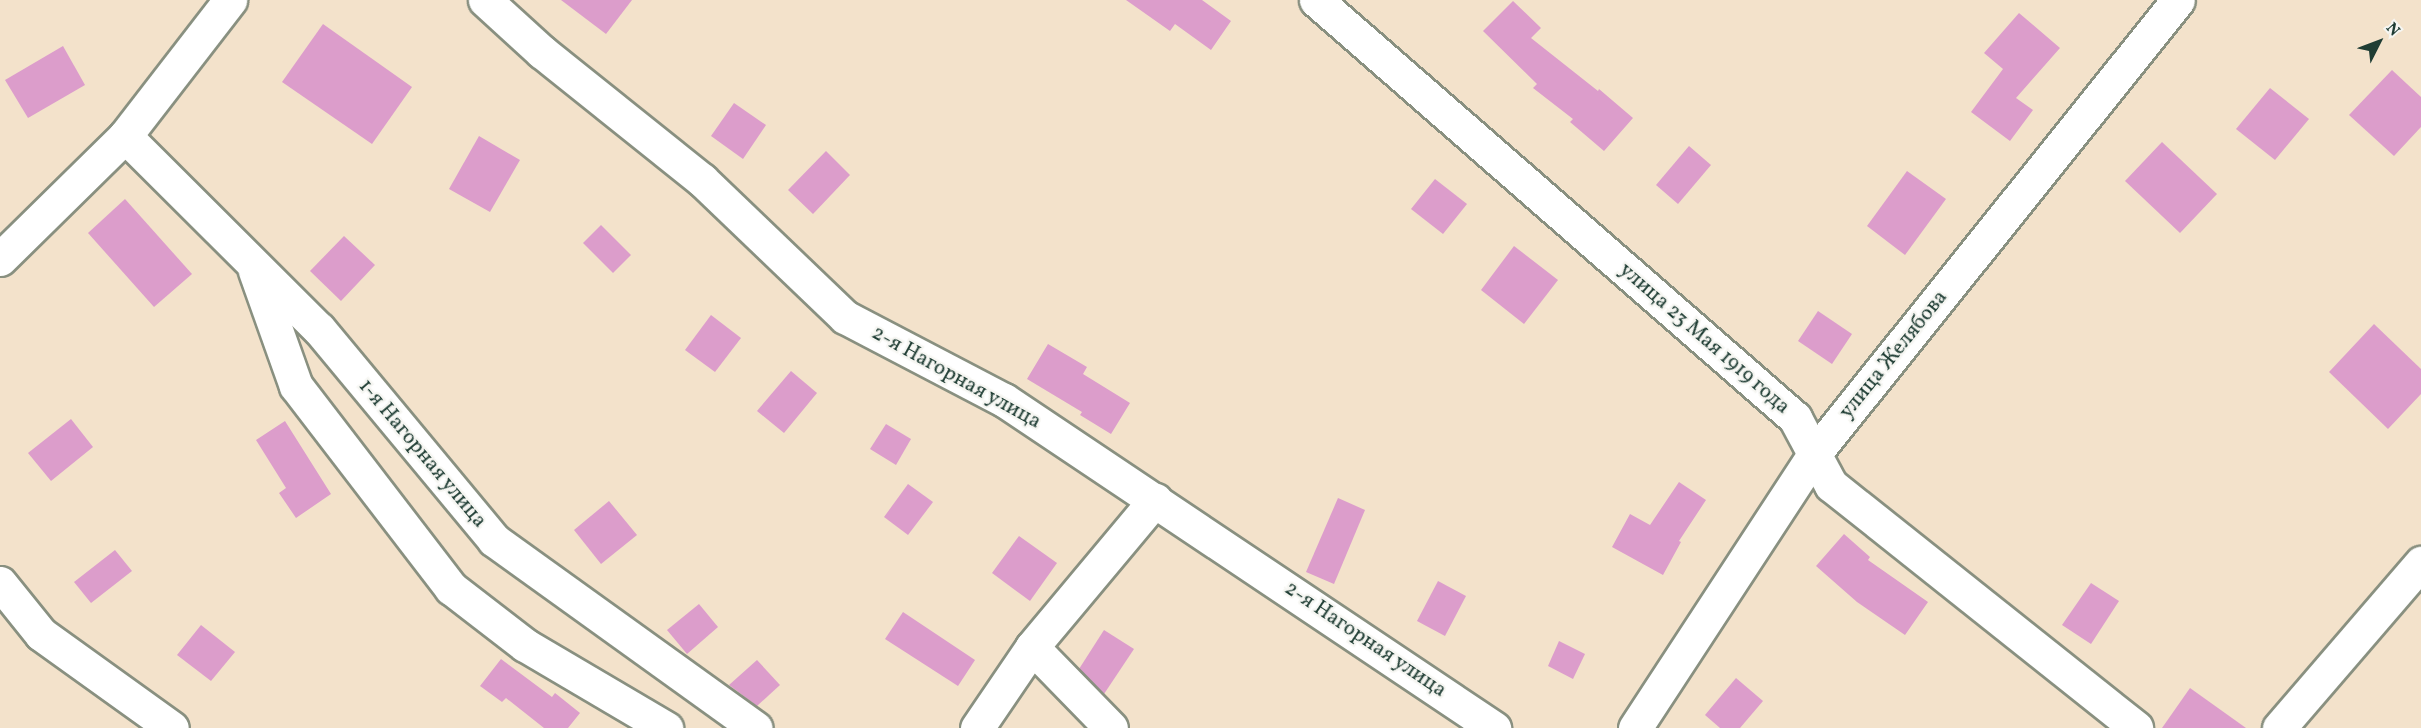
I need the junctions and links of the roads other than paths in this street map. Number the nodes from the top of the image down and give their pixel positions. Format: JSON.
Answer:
{"nodes":[{"id":1,"x":230,"y":0,"type":"edge"},
{"id":2,"x":485,"y":0,"type":"edge"},
{"id":3,"x":1316,"y":0,"type":"edge"},
{"id":4,"x":2178,"y":0,"type":"edge"},
{"id":5,"x":125,"y":136,"type":"junction"},
{"id":6,"x":0,"y":259,"type":"edge"},
{"id":7,"x":252,"y":264,"type":"junction"},
{"id":8,"x":1815,"y":453,"type":"junction"},
{"id":9,"x":1155,"y":501,"type":"junction"},
{"id":10,"x":2421,"y":563,"type":"edge"},
{"id":11,"x":0,"y":583,"type":"edge"},
{"id":12,"x":1032,"y":647,"type":"junction"},
{"id":13,"x":172,"y":728,"type":"edge"},
{"id":14,"x":666,"y":728,"type":"edge"},
{"id":15,"x":756,"y":728,"type":"edge"},
{"id":16,"x":977,"y":728,"type":"edge"},
{"id":17,"x":1111,"y":728,"type":"edge"},
{"id":18,"x":1494,"y":728,"type":"edge"},
{"id":19,"x":1635,"y":728,"type":"edge"},
{"id":20,"x":2136,"y":728,"type":"edge"},
{"id":21,"x":2278,"y":728,"type":"edge"}],
"edges":[{"from":1,"to":5,"type":"street"},
{"from":2,"to":9,"type":"street","name":"2-я Нагорная улица"},
{"from":3,"to":8,"type":"street","name":"улица 23 Мая 1919 года"},
{"from":4,"to":8,"type":"street","name":"улица Желябова"},
{"from":5,"to":6,"type":"street"},
{"from":5,"to":7,"type":"street","name":"1-я Нагорная улица"},
{"from":7,"to":14,"type":"street"},
{"from":7,"to":15,"type":"street","name":"1-я Нагорная улица"},
{"from":8,"to":19,"type":"street","name":"улица Желябова"},
{"from":8,"to":20,"type":"street","name":"улица 23 Мая 1919 года"},
{"from":9,"to":12,"type":"street"},
{"from":9,"to":18,"type":"street","name":"2-я Нагорная улица"},
{"from":10,"to":21,"type":"street"},
{"from":11,"to":13,"type":"street"},
{"from":12,"to":16,"type":"street"},
{"from":12,"to":17,"type":"street"}]}
